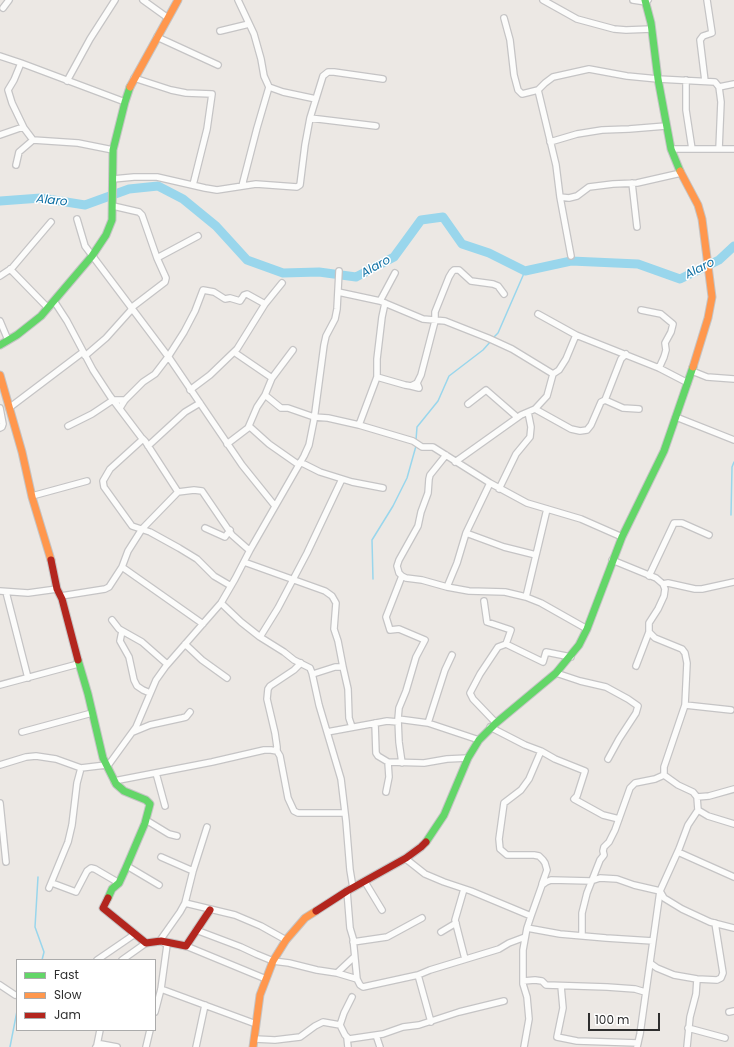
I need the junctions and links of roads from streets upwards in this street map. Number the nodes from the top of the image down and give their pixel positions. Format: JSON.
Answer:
{"nodes":[{"id":1,"x":9,"y":0,"type":"edge"},
{"id":2,"x":115,"y":0,"type":"edge"},
{"id":3,"x":142,"y":0,"type":"edge"},
{"id":4,"x":178,"y":0,"type":"edge"},
{"id":5,"x":238,"y":0,"type":"edge"},
{"id":6,"x":543,"y":0,"type":"edge"},
{"id":7,"x":633,"y":0,"type":"edge"},
{"id":8,"x":707,"y":0,"type":"edge"},
{"id":9,"x":646,"y":1,"type":"edge"},
{"id":10,"x":3,"y":8,"type":"dead end"},
{"id":11,"x":168,"y":18,"type":"junction"},
{"id":12,"x":504,"y":18,"type":"dead end"},
{"id":13,"x":249,"y":24,"type":"junction"},
{"id":14,"x":652,"y":29,"type":"junction"},
{"id":15,"x":220,"y":31,"type":"dead end"},
{"id":16,"x":157,"y":37,"type":"junction"},
{"id":17,"x":0,"y":56,"type":"edge"},
{"id":18,"x":21,"y":63,"type":"junction"},
{"id":19,"x":218,"y":65,"type":"dead end"},
{"id":20,"x":134,"y":78,"type":"junction"},
{"id":21,"x":383,"y":79,"type":"dead end"},
{"id":22,"x":658,"y":79,"type":"junction"},
{"id":23,"x":686,"y":80,"type":"junction"},
{"id":24,"x":67,"y":81,"type":"junction"},
{"id":25,"x":705,"y":81,"type":"junction"},
{"id":26,"x":734,"y":84,"type":"edge"},
{"id":27,"x":269,"y":87,"type":"junction"},
{"id":28,"x":719,"y":87,"type":"junction"},
{"id":29,"x":538,"y":90,"type":"junction"},
{"id":30,"x":316,"y":99,"type":"junction"},
{"id":31,"x":125,"y":102,"type":"junction"},
{"id":32,"x":310,"y":118,"type":"junction"},
{"id":33,"x":376,"y":126,"type":"dead end"},
{"id":34,"x":666,"y":126,"type":"junction"},
{"id":35,"x":23,"y":127,"type":"junction"},
{"id":36,"x":0,"y":135,"type":"edge"},
{"id":37,"x":33,"y":140,"type":"junction"},
{"id":38,"x":550,"y":142,"type":"junction"},
{"id":39,"x":671,"y":149,"type":"junction"},
{"id":40,"x":692,"y":149,"type":"junction"},
{"id":41,"x":719,"y":149,"type":"junction"},
{"id":42,"x":734,"y":149,"type":"edge"},
{"id":43,"x":114,"y":150,"type":"junction"},
{"id":44,"x":16,"y":165,"type":"dead end"},
{"id":45,"x":681,"y":173,"type":"junction"},
{"id":46,"x":113,"y":179,"type":"junction"},
{"id":47,"x":632,"y":183,"type":"junction"},
{"id":48,"x":193,"y":185,"type":"junction"},
{"id":49,"x":242,"y":186,"type":"junction"},
{"id":50,"x":560,"y":197,"type":"junction"},
{"id":51,"x":113,"y":202,"type":"junction"},
{"id":52,"x":77,"y":219,"type":"dead end"},
{"id":53,"x":51,"y":222,"type":"dead end"},
{"id":54,"x":637,"y":227,"type":"dead end"},
{"id":55,"x":198,"y":236,"type":"dead end"},
{"id":56,"x":92,"y":256,"type":"junction"},
{"id":57,"x":571,"y":256,"type":"dead end"},
{"id":58,"x":157,"y":258,"type":"junction"},
{"id":59,"x":10,"y":269,"type":"junction"},
{"id":60,"x":339,"y":271,"type":"dead end"},
{"id":61,"x":395,"y":273,"type":"dead end"},
{"id":62,"x":0,"y":276,"type":"edge"},
{"id":63,"x":282,"y":283,"type":"dead end"},
{"id":64,"x":338,"y":292,"type":"junction"},
{"id":65,"x":504,"y":294,"type":"dead end"},
{"id":66,"x":54,"y":301,"type":"junction"},
{"id":67,"x":382,"y":302,"type":"junction"},
{"id":68,"x":265,"y":304,"type":"junction"},
{"id":69,"x":48,"y":308,"type":"junction"},
{"id":70,"x":131,"y":308,"type":"junction"},
{"id":71,"x":641,"y":310,"type":"dead end"},
{"id":72,"x":538,"y":314,"type":"dead end"},
{"id":73,"x":0,"y":321,"type":"edge"},
{"id":74,"x":435,"y":321,"type":"junction"},
{"id":75,"x":576,"y":335,"type":"junction"},
{"id":76,"x":8,"y":340,"type":"junction"},
{"id":77,"x":0,"y":345,"type":"edge"},
{"id":78,"x":293,"y":350,"type":"dead end"},
{"id":79,"x":234,"y":352,"type":"junction"},
{"id":80,"x":84,"y":354,"type":"junction"},
{"id":81,"x":626,"y":354,"type":"junction"},
{"id":82,"x":168,"y":357,"type":"junction"},
{"id":83,"x":659,"y":368,"type":"junction"},
{"id":84,"x":692,"y":371,"type":"junction"},
{"id":85,"x":553,"y":374,"type":"junction"},
{"id":86,"x":0,"y":375,"type":"edge"},
{"id":87,"x":377,"y":377,"type":"junction"},
{"id":88,"x":272,"y":378,"type":"junction"},
{"id":89,"x":734,"y":379,"type":"edge"},
{"id":90,"x":688,"y":383,"type":"junction"},
{"id":91,"x":190,"y":390,"type":"junction"},
{"id":92,"x":266,"y":395,"type":"junction"},
{"id":93,"x":113,"y":400,"type":"junction"},
{"id":94,"x":125,"y":400,"type":"junction"},
{"id":95,"x":605,"y":400,"type":"junction"},
{"id":96,"x":200,"y":403,"type":"junction"},
{"id":97,"x":468,"y":404,"type":"dead end"},
{"id":98,"x":0,"y":408,"type":"edge"},
{"id":99,"x":9,"y":408,"type":"junction"},
{"id":100,"x":120,"y":408,"type":"junction"},
{"id":101,"x":535,"y":409,"type":"junction"},
{"id":102,"x":638,"y":409,"type":"dead end"},
{"id":103,"x":528,"y":412,"type":"junction"},
{"id":104,"x":314,"y":417,"type":"junction"},
{"id":105,"x":517,"y":417,"type":"junction"},
{"id":106,"x":676,"y":417,"type":"junction"},
{"id":107,"x":359,"y":425,"type":"junction"},
{"id":108,"x":68,"y":426,"type":"dead end"},
{"id":109,"x":249,"y":426,"type":"junction"},
{"id":110,"x":0,"y":428,"type":"edge"},
{"id":111,"x":143,"y":439,"type":"junction"},
{"id":112,"x":734,"y":440,"type":"edge"},
{"id":113,"x":227,"y":444,"type":"junction"},
{"id":114,"x":148,"y":446,"type":"junction"},
{"id":115,"x":446,"y":455,"type":"junction"},
{"id":116,"x":455,"y":462,"type":"junction"},
{"id":117,"x":300,"y":464,"type":"junction"},
{"id":118,"x":342,"y":478,"type":"junction"},
{"id":119,"x":87,"y":481,"type":"dead end"},
{"id":120,"x":490,"y":483,"type":"junction"},
{"id":121,"x":383,"y":488,"type":"dead end"},
{"id":122,"x":499,"y":489,"type":"junction"},
{"id":123,"x":178,"y":492,"type":"junction"},
{"id":124,"x":32,"y":496,"type":"junction"},
{"id":125,"x":275,"y":506,"type":"junction"},
{"id":126,"x":547,"y":509,"type":"junction"},
{"id":127,"x":205,"y":528,"type":"dead end"},
{"id":128,"x":142,"y":529,"type":"junction"},
{"id":129,"x":230,"y":530,"type":"junction"},
{"id":130,"x":466,"y":533,"type":"junction"},
{"id":131,"x":709,"y":535,"type":"dead end"},
{"id":132,"x":622,"y":537,"type":"junction"},
{"id":133,"x":249,"y":550,"type":"junction"},
{"id":134,"x":536,"y":555,"type":"junction"},
{"id":135,"x":612,"y":560,"type":"junction"},
{"id":136,"x":244,"y":562,"type":"junction"},
{"id":137,"x":122,"y":568,"type":"junction"},
{"id":138,"x":402,"y":576,"type":"junction"},
{"id":139,"x":649,"y":576,"type":"junction"},
{"id":140,"x":292,"y":579,"type":"junction"},
{"id":141,"x":734,"y":582,"type":"edge"},
{"id":142,"x":664,"y":584,"type":"junction"},
{"id":143,"x":231,"y":586,"type":"junction"},
{"id":144,"x":447,"y":587,"type":"junction"},
{"id":145,"x":57,"y":589,"type":"junction"},
{"id":146,"x":3,"y":591,"type":"edge"},
{"id":147,"x":61,"y":596,"type":"junction"},
{"id":148,"x":526,"y":597,"type":"junction"},
{"id":149,"x":484,"y":601,"type":"dead end"},
{"id":150,"x":221,"y":603,"type":"junction"},
{"id":151,"x":112,"y":620,"type":"dead end"},
{"id":152,"x":203,"y":624,"type":"junction"},
{"id":153,"x":587,"y":629,"type":"junction"},
{"id":154,"x":122,"y":630,"type":"junction"},
{"id":155,"x":649,"y":632,"type":"junction"},
{"id":156,"x":260,"y":637,"type":"junction"},
{"id":157,"x":185,"y":644,"type":"junction"},
{"id":158,"x":506,"y":644,"type":"junction"},
{"id":159,"x":452,"y":655,"type":"dead end"},
{"id":160,"x":570,"y":657,"type":"junction"},
{"id":161,"x":301,"y":663,"type":"junction"},
{"id":162,"x":78,"y":664,"type":"junction"},
{"id":163,"x":167,"y":664,"type":"junction"},
{"id":164,"x":636,"y":666,"type":"dead end"},
{"id":165,"x":343,"y":667,"type":"junction"},
{"id":166,"x":556,"y":673,"type":"junction"},
{"id":167,"x":312,"y":674,"type":"junction"},
{"id":168,"x":28,"y":678,"type":"junction"},
{"id":169,"x":227,"y":678,"type":"dead end"},
{"id":170,"x":0,"y":685,"type":"edge"},
{"id":171,"x":150,"y":693,"type":"junction"},
{"id":172,"x":684,"y":705,"type":"junction"},
{"id":173,"x":732,"y":710,"type":"dead end"},
{"id":174,"x":190,"y":712,"type":"dead end"},
{"id":175,"x":92,"y":713,"type":"junction"},
{"id":176,"x":398,"y":721,"type":"junction"},
{"id":177,"x":375,"y":723,"type":"junction"},
{"id":178,"x":428,"y":723,"type":"junction"},
{"id":179,"x":493,"y":725,"type":"junction"},
{"id":180,"x":352,"y":727,"type":"junction"},
{"id":181,"x":22,"y":732,"type":"dead end"},
{"id":182,"x":132,"y":732,"type":"junction"},
{"id":183,"x":326,"y":732,"type":"junction"},
{"id":184,"x":479,"y":740,"type":"junction"},
{"id":185,"x":276,"y":751,"type":"junction"},
{"id":186,"x":541,"y":751,"type":"junction"},
{"id":187,"x":468,"y":758,"type":"junction"},
{"id":188,"x":608,"y":759,"type":"dead end"},
{"id":189,"x":388,"y":762,"type":"junction"},
{"id":190,"x":402,"y":763,"type":"junction"},
{"id":191,"x":0,"y":765,"type":"edge"},
{"id":192,"x":107,"y":766,"type":"junction"},
{"id":193,"x":82,"y":768,"type":"junction"},
{"id":194,"x":156,"y":773,"type":"junction"},
{"id":195,"x":664,"y":775,"type":"junction"},
{"id":196,"x":114,"y":781,"type":"junction"},
{"id":197,"x":734,"y":789,"type":"edge"},
{"id":198,"x":386,"y":792,"type":"dead end"},
{"id":199,"x":697,"y":797,"type":"junction"},
{"id":200,"x":0,"y":803,"type":"edge"},
{"id":201,"x":164,"y":806,"type":"dead end"},
{"id":202,"x":698,"y":810,"type":"junction"},
{"id":203,"x":345,"y":813,"type":"junction"},
{"id":204,"x":619,"y":819,"type":"junction"},
{"id":205,"x":146,"y":820,"type":"junction"},
{"id":206,"x":734,"y":824,"type":"edge"},
{"id":207,"x":207,"y":827,"type":"dead end"},
{"id":208,"x":176,"y":836,"type":"dead end"},
{"id":209,"x":678,"y":852,"type":"junction"},
{"id":210,"x":161,"y":857,"type":"dead end"},
{"id":211,"x":406,"y":859,"type":"junction"},
{"id":212,"x":6,"y":862,"type":"dead end"},
{"id":213,"x":127,"y":866,"type":"junction"},
{"id":214,"x":193,"y":871,"type":"junction"},
{"id":215,"x":546,"y":875,"type":"junction"},
{"id":216,"x":734,"y":877,"type":"edge"},
{"id":217,"x":551,"y":880,"type":"junction"},
{"id":218,"x":591,"y":880,"type":"junction"},
{"id":219,"x":365,"y":882,"type":"junction"},
{"id":220,"x":118,"y":883,"type":"junction"},
{"id":221,"x":159,"y":885,"type":"dead end"},
{"id":222,"x":542,"y":885,"type":"junction"},
{"id":223,"x":350,"y":889,"type":"junction"},
{"id":224,"x":464,"y":889,"type":"junction"},
{"id":225,"x":660,"y":891,"type":"junction"},
{"id":226,"x":185,"y":903,"type":"junction"},
{"id":227,"x":210,"y":910,"type":"junction"},
{"id":228,"x":382,"y":910,"type":"dead end"},
{"id":229,"x":531,"y":916,"type":"junction"},
{"id":230,"x":422,"y":918,"type":"dead end"},
{"id":231,"x":456,"y":923,"type":"junction"},
{"id":232,"x":715,"y":923,"type":"junction"},
{"id":233,"x":527,"y":928,"type":"junction"},
{"id":234,"x":734,"y":928,"type":"edge"},
{"id":235,"x":196,"y":930,"type":"junction"},
{"id":236,"x":441,"y":932,"type":"dead end"},
{"id":237,"x":135,"y":934,"type":"junction"},
{"id":238,"x":582,"y":936,"type":"junction"},
{"id":239,"x":525,"y":937,"type":"junction"},
{"id":240,"x":286,"y":940,"type":"junction"},
{"id":241,"x":653,"y":940,"type":"junction"},
{"id":242,"x":161,"y":941,"type":"junction"},
{"id":243,"x":353,"y":942,"type":"junction"},
{"id":244,"x":146,"y":943,"type":"junction"},
{"id":245,"x":186,"y":946,"type":"junction"},
{"id":246,"x":354,"y":957,"type":"junction"},
{"id":247,"x":98,"y":959,"type":"edge"},
{"id":248,"x":123,"y":959,"type":"edge"},
{"id":249,"x":465,"y":959,"type":"junction"},
{"id":250,"x":272,"y":961,"type":"junction"},
{"id":251,"x":650,"y":963,"type":"junction"},
{"id":252,"x":336,"y":973,"type":"junction"},
{"id":253,"x":418,"y":975,"type":"junction"},
{"id":254,"x":266,"y":979,"type":"junction"},
{"id":255,"x":356,"y":979,"type":"junction"},
{"id":256,"x":697,"y":979,"type":"junction"},
{"id":257,"x":523,"y":981,"type":"junction"},
{"id":258,"x":0,"y":985,"type":"edge"},
{"id":259,"x":561,"y":986,"type":"junction"},
{"id":260,"x":161,"y":989,"type":"junction"},
{"id":261,"x":646,"y":992,"type":"junction"},
{"id":262,"x":15,"y":995,"type":"dead end"},
{"id":263,"x":352,"y":997,"type":"dead end"},
{"id":264,"x":157,"y":1000,"type":"edge"},
{"id":265,"x":504,"y":1001,"type":"dead end"},
{"id":266,"x":205,"y":1005,"type":"junction"},
{"id":267,"x":430,"y":1022,"type":"junction"},
{"id":268,"x":256,"y":1024,"type":"junction"},
{"id":269,"x":340,"y":1025,"type":"junction"},
{"id":270,"x":688,"y":1028,"type":"junction"},
{"id":271,"x":100,"y":1031,"type":"edge"},
{"id":272,"x":150,"y":1031,"type":"edge"},
{"id":273,"x":376,"y":1035,"type":"junction"},
{"id":274,"x":347,"y":1038,"type":"junction"},
{"id":275,"x":725,"y":1038,"type":"dead end"},
{"id":276,"x":255,"y":1039,"type":"junction"},
{"id":277,"x":637,"y":1045,"type":"edge"},
{"id":278,"x":97,"y":1046,"type":"edge"},
{"id":279,"x":117,"y":1047,"type":"edge"},
{"id":280,"x":146,"y":1047,"type":"edge"},
{"id":281,"x":196,"y":1047,"type":"edge"},
{"id":282,"x":254,"y":1047,"type":"edge"},
{"id":283,"x":348,"y":1047,"type":"edge"},
{"id":284,"x":380,"y":1047,"type":"edge"},
{"id":285,"x":524,"y":1047,"type":"edge"},
{"id":286,"x":687,"y":1047,"type":"edge"}],
"edges":[{"from":1,"to":10,"type":"street"},
{"from":2,"to":24,"type":"street"},
{"from":3,"to":11,"type":"street"},
{"from":4,"to":11,"type":"street"},
{"from":5,"to":13,"type":"street"},
{"from":6,"to":14,"type":"street"},
{"from":7,"to":9,"type":"street"},
{"from":8,"to":25,"type":"street"},
{"from":9,"to":14,"type":"street"},
{"from":11,"to":16,"type":"street"},
{"from":12,"to":29,"type":"street"},
{"from":13,"to":15,"type":"street"},
{"from":13,"to":27,"type":"street"},
{"from":14,"to":22,"type":"street"},
{"from":16,"to":19,"type":"street"},
{"from":16,"to":20,"type":"street"},
{"from":17,"to":18,"type":"street"},
{"from":18,"to":24,"type":"street"},
{"from":18,"to":35,"type":"street"},
{"from":20,"to":31,"type":"street"},
{"from":20,"to":48,"type":"street"},
{"from":21,"to":30,"type":"street"},
{"from":22,"to":23,"type":"street"},
{"from":22,"to":29,"type":"street"},
{"from":22,"to":34,"type":"street"},
{"from":23,"to":25,"type":"street"},
{"from":23,"to":40,"type":"street"},
{"from":24,"to":31,"type":"street"},
{"from":25,"to":28,"type":"street"},
{"from":26,"to":28,"type":"street"},
{"from":27,"to":30,"type":"street"},
{"from":27,"to":49,"type":"street"},
{"from":28,"to":41,"type":"street"},
{"from":29,"to":38,"type":"street"},
{"from":30,"to":32,"type":"street"},
{"from":31,"to":43,"type":"street"},
{"from":32,"to":33,"type":"street"},
{"from":32,"to":49,"type":"street"},
{"from":34,"to":38,"type":"street"},
{"from":34,"to":39,"type":"street"},
{"from":35,"to":36,"type":"street"},
{"from":35,"to":37,"type":"street"},
{"from":37,"to":43,"type":"street"},
{"from":37,"to":44,"type":"street"},
{"from":38,"to":50,"type":"street"},
{"from":39,"to":40,"type":"street"},
{"from":39,"to":45,"type":"street"},
{"from":40,"to":41,"type":"street"},
{"from":41,"to":42,"type":"street"},
{"from":43,"to":46,"type":"street"},
{"from":45,"to":47,"type":"street"},
{"from":45,"to":84,"type":"street"},
{"from":46,"to":48,"type":"street"},
{"from":46,"to":51,"type":"street"},
{"from":47,"to":50,"type":"street"},
{"from":47,"to":54,"type":"street"},
{"from":48,"to":49,"type":"street"},
{"from":50,"to":57,"type":"street"},
{"from":51,"to":56,"type":"street"},
{"from":51,"to":58,"type":"street"},
{"from":52,"to":56,"type":"street"},
{"from":53,"to":59,"type":"street"},
{"from":55,"to":58,"type":"street"},
{"from":56,"to":66,"type":"street"},
{"from":56,"to":70,"type":"street"},
{"from":58,"to":70,"type":"street"},
{"from":59,"to":62,"type":"street"},
{"from":59,"to":69,"type":"street"},
{"from":60,"to":64,"type":"street"},
{"from":61,"to":67,"type":"street"},
{"from":63,"to":68,"type":"street"},
{"from":64,"to":67,"type":"street"},
{"from":64,"to":104,"type":"street"},
{"from":65,"to":74,"type":"street"},
{"from":66,"to":69,"type":"street"},
{"from":66,"to":80,"type":"street"},
{"from":67,"to":74,"type":"street"},
{"from":67,"to":87,"type":"street"},
{"from":68,"to":79,"type":"street"},
{"from":68,"to":82,"type":"street"},
{"from":69,"to":76,"type":"street"},
{"from":70,"to":80,"type":"street"},
{"from":70,"to":82,"type":"street"},
{"from":71,"to":83,"type":"street"},
{"from":72,"to":75,"type":"street"},
{"from":73,"to":76,"type":"street"},
{"from":74,"to":85,"type":"street"},
{"from":74,"to":87,"type":"street"},
{"from":75,"to":81,"type":"street"},
{"from":75,"to":85,"type":"street"},
{"from":76,"to":77,"type":"street"},
{"from":78,"to":88,"type":"street"},
{"from":79,"to":88,"type":"street"},
{"from":79,"to":91,"type":"street"},
{"from":80,"to":93,"type":"street"},
{"from":80,"to":99,"type":"street"},
{"from":81,"to":83,"type":"street"},
{"from":81,"to":95,"type":"street"},
{"from":82,"to":91,"type":"street"},
{"from":82,"to":94,"type":"street"},
{"from":83,"to":90,"type":"street"},
{"from":84,"to":89,"type":"street"},
{"from":84,"to":90,"type":"street"},
{"from":85,"to":101,"type":"street"},
{"from":86,"to":99,"type":"street"},
{"from":87,"to":107,"type":"street"},
{"from":88,"to":92,"type":"street"},
{"from":90,"to":106,"type":"street"},
{"from":91,"to":96,"type":"street"},
{"from":92,"to":104,"type":"street"},
{"from":92,"to":109,"type":"street"},
{"from":93,"to":94,"type":"street"},
{"from":93,"to":100,"type":"street"},
{"from":93,"to":108,"type":"street"},
{"from":94,"to":100,"type":"street"},
{"from":95,"to":101,"type":"street"},
{"from":95,"to":102,"type":"street"},
{"from":96,"to":113,"type":"street"},
{"from":96,"to":114,"type":"street"},
{"from":97,"to":105,"type":"street"},
{"from":98,"to":110,"type":"street"},
{"from":99,"to":124,"type":"street"},
{"from":100,"to":111,"type":"street"},
{"from":101,"to":103,"type":"street"},
{"from":103,"to":105,"type":"street"},
{"from":103,"to":122,"type":"street"},
{"from":104,"to":107,"type":"street"},
{"from":104,"to":117,"type":"street"},
{"from":105,"to":116,"type":"street"},
{"from":106,"to":112,"type":"street"},
{"from":106,"to":132,"type":"street"},
{"from":107,"to":115,"type":"street"},
{"from":109,"to":113,"type":"street"},
{"from":109,"to":117,"type":"street"},
{"from":111,"to":114,"type":"street"},
{"from":111,"to":128,"type":"street"},
{"from":113,"to":125,"type":"street"},
{"from":114,"to":123,"type":"street"},
{"from":115,"to":116,"type":"street"},
{"from":115,"to":138,"type":"street"},
{"from":116,"to":120,"type":"street"},
{"from":117,"to":118,"type":"street"},
{"from":117,"to":125,"type":"street"},
{"from":118,"to":121,"type":"street"},
{"from":118,"to":140,"type":"street"},
{"from":119,"to":124,"type":"street"},
{"from":120,"to":122,"type":"street"},
{"from":120,"to":130,"type":"street"},
{"from":122,"to":126,"type":"street"},
{"from":123,"to":128,"type":"street"},
{"from":123,"to":129,"type":"street"},
{"from":124,"to":145,"type":"street"},
{"from":125,"to":133,"type":"street"},
{"from":126,"to":132,"type":"street"},
{"from":126,"to":134,"type":"street"},
{"from":127,"to":129,"type":"street"},
{"from":128,"to":137,"type":"street"},
{"from":128,"to":143,"type":"street"},
{"from":129,"to":133,"type":"street"},
{"from":130,"to":134,"type":"street"},
{"from":130,"to":144,"type":"street"},
{"from":131,"to":139,"type":"street"},
{"from":132,"to":135,"type":"street"},
{"from":133,"to":136,"type":"street"},
{"from":134,"to":148,"type":"street"},
{"from":135,"to":139,"type":"street"},
{"from":135,"to":153,"type":"street"},
{"from":136,"to":140,"type":"street"},
{"from":136,"to":143,"type":"street"},
{"from":137,"to":147,"type":"street"},
{"from":137,"to":152,"type":"street"},
{"from":138,"to":144,"type":"street"},
{"from":138,"to":176,"type":"street"},
{"from":139,"to":142,"type":"street"},
{"from":140,"to":156,"type":"street"},
{"from":140,"to":165,"type":"street"},
{"from":141,"to":142,"type":"street"},
{"from":142,"to":155,"type":"street"},
{"from":143,"to":150,"type":"street"},
{"from":144,"to":148,"type":"street"},
{"from":145,"to":146,"type":"street"},
{"from":145,"to":147,"type":"street"},
{"from":146,"to":168,"type":"street"},
{"from":147,"to":162,"type":"street"},
{"from":148,"to":153,"type":"street"},
{"from":149,"to":158,"type":"street"},
{"from":150,"to":152,"type":"street"},
{"from":150,"to":156,"type":"street"},
{"from":151,"to":154,"type":"street"},
{"from":152,"to":157,"type":"street"},
{"from":153,"to":160,"type":"street"},
{"from":154,"to":163,"type":"street"},
{"from":154,"to":171,"type":"street"},
{"from":155,"to":164,"type":"street"},
{"from":155,"to":172,"type":"street"},
{"from":156,"to":161,"type":"street"},
{"from":157,"to":163,"type":"street"},
{"from":157,"to":169,"type":"street"},
{"from":158,"to":160,"type":"street"},
{"from":158,"to":179,"type":"street"},
{"from":159,"to":178,"type":"street"},
{"from":160,"to":166,"type":"street"},
{"from":161,"to":167,"type":"street"},
{"from":161,"to":185,"type":"street"},
{"from":162,"to":168,"type":"street"},
{"from":162,"to":175,"type":"street"},
{"from":163,"to":171,"type":"street"},
{"from":165,"to":167,"type":"street"},
{"from":165,"to":180,"type":"street"},
{"from":166,"to":179,"type":"street"},
{"from":166,"to":188,"type":"street"},
{"from":167,"to":183,"type":"street"},
{"from":168,"to":170,"type":"street"},
{"from":171,"to":182,"type":"street"},
{"from":172,"to":173,"type":"street"},
{"from":172,"to":195,"type":"street"},
{"from":174,"to":182,"type":"street"},
{"from":175,"to":181,"type":"street"},
{"from":175,"to":192,"type":"street"},
{"from":176,"to":177,"type":"street"},
{"from":176,"to":178,"type":"street"},
{"from":176,"to":190,"type":"street"},
{"from":177,"to":180,"type":"street"},
{"from":177,"to":189,"type":"street"},
{"from":178,"to":184,"type":"street"},
{"from":179,"to":184,"type":"street"},
{"from":179,"to":186,"type":"street"},
{"from":180,"to":183,"type":"street"},
{"from":182,"to":192,"type":"street"},
{"from":183,"to":203,"type":"street"},
{"from":184,"to":187,"type":"street"},
{"from":185,"to":194,"type":"street"},
{"from":185,"to":203,"type":"street"},
{"from":186,"to":204,"type":"street"},
{"from":186,"to":215,"type":"street"},
{"from":187,"to":190,"type":"street"},
{"from":187,"to":211,"type":"street"},
{"from":189,"to":190,"type":"street"},
{"from":189,"to":198,"type":"street"},
{"from":191,"to":193,"type":"street"},
{"from":192,"to":193,"type":"street"},
{"from":192,"to":196,"type":"street"},
{"from":193,"to":220,"type":"street"},
{"from":194,"to":196,"type":"street"},
{"from":194,"to":201,"type":"street"},
{"from":195,"to":199,"type":"street"},
{"from":195,"to":204,"type":"street"},
{"from":196,"to":205,"type":"street"},
{"from":197,"to":199,"type":"street"},
{"from":199,"to":202,"type":"street"},
{"from":200,"to":212,"type":"street"},
{"from":202,"to":206,"type":"street"},
{"from":202,"to":209,"type":"street"},
{"from":203,"to":223,"type":"street"},
{"from":204,"to":218,"type":"street"},
{"from":205,"to":208,"type":"street"},
{"from":205,"to":213,"type":"street"},
{"from":207,"to":214,"type":"street"},
{"from":209,"to":216,"type":"street"},
{"from":209,"to":225,"type":"street"},
{"from":210,"to":214,"type":"street"},
{"from":211,"to":219,"type":"street"},
{"from":211,"to":224,"type":"street"},
{"from":213,"to":220,"type":"street"},
{"from":213,"to":221,"type":"street"},
{"from":214,"to":226,"type":"street"},
{"from":215,"to":217,"type":"street"},
{"from":215,"to":222,"type":"street"},
{"from":217,"to":218,"type":"street"},
{"from":217,"to":222,"type":"street"},
{"from":218,"to":225,"type":"street"},
{"from":218,"to":238,"type":"street"},
{"from":219,"to":223,"type":"street"},
{"from":219,"to":228,"type":"street"},
{"from":220,"to":237,"type":"street"},
{"from":222,"to":229,"type":"street"},
{"from":223,"to":240,"type":"street"},
{"from":223,"to":243,"type":"street"},
{"from":224,"to":229,"type":"street"},
{"from":224,"to":231,"type":"street"},
{"from":225,"to":232,"type":"street"},
{"from":225,"to":241,"type":"street"},
{"from":226,"to":227,"type":"street"},
{"from":226,"to":242,"type":"street"},
{"from":227,"to":235,"type":"street"},
{"from":227,"to":240,"type":"street"},
{"from":229,"to":233,"type":"street"},
{"from":230,"to":243,"type":"street"},
{"from":231,"to":236,"type":"street"},
{"from":231,"to":249,"type":"street"},
{"from":232,"to":234,"type":"street"},
{"from":232,"to":256,"type":"street"},
{"from":233,"to":238,"type":"street"},
{"from":233,"to":239,"type":"street"},
{"from":235,"to":245,"type":"street"},
{"from":235,"to":250,"type":"street"},
{"from":237,"to":244,"type":"street"},
{"from":237,"to":247,"type":"street"},
{"from":238,"to":241,"type":"street"},
{"from":239,"to":249,"type":"street"},
{"from":239,"to":257,"type":"street"},
{"from":240,"to":250,"type":"street"},
{"from":241,"to":251,"type":"street"},
{"from":242,"to":244,"type":"street"},
{"from":242,"to":245,"type":"street"},
{"from":242,"to":260,"type":"street"},
{"from":243,"to":246,"type":"street"},
{"from":244,"to":248,"type":"street"},
{"from":245,"to":254,"type":"street"},
{"from":246,"to":252,"type":"street"},
{"from":246,"to":255,"type":"street"},
{"from":249,"to":253,"type":"street"},
{"from":250,"to":252,"type":"street"},
{"from":250,"to":254,"type":"street"},
{"from":251,"to":256,"type":"street"},
{"from":251,"to":261,"type":"street"},
{"from":252,"to":255,"type":"street"},
{"from":253,"to":255,"type":"street"},
{"from":253,"to":267,"type":"street"},
{"from":254,"to":268,"type":"street"},
{"from":256,"to":270,"type":"street"},
{"from":257,"to":259,"type":"street"},
{"from":257,"to":285,"type":"street"},
{"from":258,"to":262,"type":"street"},
{"from":259,"to":261,"type":"street"},
{"from":259,"to":277,"type":"street"},
{"from":260,"to":264,"type":"street"},
{"from":260,"to":266,"type":"street"},
{"from":261,"to":277,"type":"street"},
{"from":263,"to":269,"type":"street"},
{"from":265,"to":267,"type":"street"},
{"from":266,"to":268,"type":"street"},
{"from":266,"to":281,"type":"street"},
{"from":267,"to":273,"type":"street"},
{"from":268,"to":276,"type":"street"},
{"from":269,"to":274,"type":"street"},
{"from":269,"to":276,"type":"street"},
{"from":270,"to":275,"type":"street"},
{"from":270,"to":286,"type":"street"},
{"from":271,"to":278,"type":"street"},
{"from":272,"to":280,"type":"street"},
{"from":273,"to":274,"type":"street"},
{"from":273,"to":284,"type":"street"},
{"from":274,"to":283,"type":"street"},
{"from":276,"to":282,"type":"street"},
{"from":278,"to":279,"type":"street"}]}
